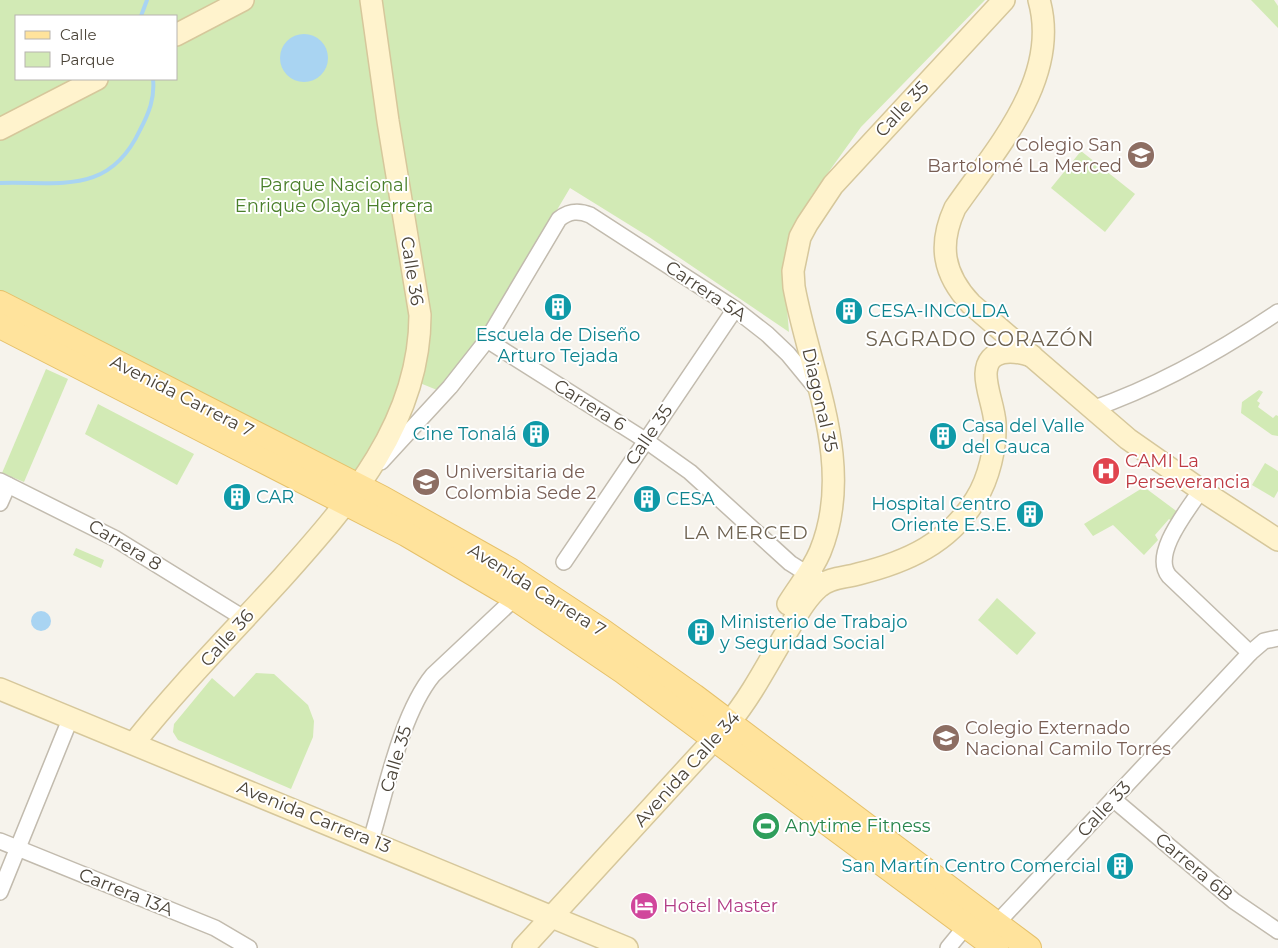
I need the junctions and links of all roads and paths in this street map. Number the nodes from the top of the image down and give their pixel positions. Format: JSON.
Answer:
{"nodes":[{"id":1,"x":243,"y":0,"type":"edge"},
{"id":2,"x":1004,"y":0,"type":"edge"},
{"id":3,"x":1039,"y":0,"type":"edge"},
{"id":4,"x":368,"y":5,"type":"edge"},
{"id":5,"x":178,"y":35,"type":"edge"},
{"id":6,"x":95,"y":80,"type":"edge"},
{"id":7,"x":0,"y":130,"type":"edge"},
{"id":8,"x":575,"y":211,"type":"joint"},
{"id":9,"x":806,"y":224,"type":"joint"},
{"id":10,"x":0,"y":303,"type":"edge"},
{"id":11,"x":734,"y":309,"type":"junction"},
{"id":12,"x":1278,"y":312,"type":"edge"},
{"id":13,"x":0,"y":326,"type":"edge"},
{"id":14,"x":486,"y":340,"type":"junction"},
{"id":15,"x":1032,"y":356,"type":"junction"},
{"id":16,"x":820,"y":393,"type":"junction"},
{"id":17,"x":1092,"y":409,"type":"junction"},
{"id":18,"x":645,"y":440,"type":"junction"},
{"id":19,"x":4,"y":483,"type":"edge"},
{"id":20,"x":1200,"y":490,"type":"junction"},
{"id":21,"x":353,"y":495,"type":"junction"},
{"id":22,"x":0,"y":503,"type":"edge"},
{"id":23,"x":1278,"y":540,"type":"edge"},
{"id":24,"x":564,"y":562,"type":"dead end"},
{"id":25,"x":809,"y":575,"type":"junction"},
{"id":26,"x":834,"y":579,"type":"junction"},
{"id":27,"x":515,"y":598,"type":"junction"},
{"id":28,"x":244,"y":619,"type":"junction"},
{"id":29,"x":1278,"y":638,"type":"edge"},
{"id":30,"x":1250,"y":653,"type":"junction"},
{"id":31,"x":763,"y":660,"type":"junction"},
{"id":32,"x":0,"y":688,"type":"edge"},
{"id":33,"x":71,"y":717,"type":"junction"},
{"id":34,"x":722,"y":726,"type":"junction"},
{"id":35,"x":134,"y":743,"type":"junction"},
{"id":36,"x":1113,"y":799,"type":"junction"},
{"id":37,"x":371,"y":840,"type":"junction"},
{"id":38,"x":0,"y":841,"type":"edge"},
{"id":39,"x":18,"y":848,"type":"junction"},
{"id":40,"x":0,"y":892,"type":"edge"},
{"id":41,"x":552,"y":917,"type":"junction"},
{"id":42,"x":997,"y":923,"type":"junction"},
{"id":43,"x":966,"y":926,"type":"junction"},
{"id":44,"x":1278,"y":931,"type":"edge"},
{"id":45,"x":249,"y":948,"type":"edge"},
{"id":46,"x":523,"y":948,"type":"edge"},
{"id":47,"x":627,"y":948,"type":"edge"},
{"id":48,"x":948,"y":948,"type":"edge"},
{"id":49,"x":996,"y":948,"type":"edge"},
{"id":50,"x":1029,"y":948,"type":"edge"}],
"edges":[{"from":1,"to":5,"type":"main road"},
{"from":2,"to":9,"type":"main road","name":"Calle 35"},
{"from":3,"to":15,"type":"main road"},
{"from":4,"to":21,"type":"main road","name":"Calle 36"},
{"from":6,"to":7,"type":"main road"},
{"from":8,"to":11,"type":"street","name":"Carrera 5A"},
{"from":8,"to":14,"type":"street","name":"Calle 36"},
{"from":9,"to":16,"type":"main road","name":"Diagonal 35"},
{"from":10,"to":21,"type":"main road","name":"Avenida Carrera 7"},
{"from":11,"to":16,"type":"street","name":"Carrera 5A"},
{"from":11,"to":18,"type":"street","name":"Calle 35"},
{"from":12,"to":17,"type":"street"},
{"from":13,"to":21,"type":"main road","name":"Avenida Carrera 7"},
{"from":14,"to":18,"type":"street","name":"Carrera 6"},
{"from":14,"to":21,"type":"street","name":"Calle 36"},
{"from":15,"to":17,"type":"main road"},
{"from":15,"to":26,"type":"main road"},
{"from":16,"to":25,"type":"main road","name":"Diagonal 35"},
{"from":17,"to":20,"type":"main road"},
{"from":18,"to":24,"type":"street","name":"Calle 35"},
{"from":18,"to":25,"type":"street","name":"Carrera 6"},
{"from":19,"to":22,"type":"street"},
{"from":19,"to":28,"type":"street","name":"Carrera 8"},
{"from":20,"to":23,"type":"main road"},
{"from":20,"to":30,"type":"street"},
{"from":21,"to":27,"type":"main road","name":"Avenida Carrera 7"},
{"from":21,"to":28,"type":"main road","name":"Calle 36"},
{"from":21,"to":34,"type":"main road","name":"Avenida Carrera 7"},
{"from":25,"to":26,"type":"street","name":"Carrera 6"},
{"from":25,"to":31,"type":"main road","name":"Avenida Calle 34"},
{"from":26,"to":31,"type":"main road","name":"Avenida Calle 34"},
{"from":27,"to":34,"type":"main road","name":"Avenida Carrera 7"},
{"from":27,"to":37,"type":"street","name":"Calle 35"},
{"from":28,"to":35,"type":"main road","name":"Calle 36"},
{"from":29,"to":30,"type":"street","name":"Calle 33"},
{"from":30,"to":36,"type":"street","name":"Calle 33"},
{"from":31,"to":34,"type":"main road","name":"Avenida Calle 34"},
{"from":32,"to":33,"type":"main road","name":"Avenida Carrera 13"},
{"from":33,"to":35,"type":"main road","name":"Avenida Carrera 13"},
{"from":33,"to":39,"type":"street"},
{"from":34,"to":41,"type":"main road","name":"Avenida Calle 34"},
{"from":34,"to":42,"type":"main road","name":"Avenida Carrera 7"},
{"from":34,"to":43,"type":"main road","name":"Avenida Carrera 7"},
{"from":35,"to":37,"type":"main road","name":"Avenida Carrera 13"},
{"from":36,"to":42,"type":"street","name":"Calle 33"},
{"from":36,"to":44,"type":"street","name":"Carrera 6B"},
{"from":37,"to":41,"type":"main road","name":"Avenida Carrera 13"},
{"from":38,"to":39,"type":"street","name":"Carrera 13A"},
{"from":39,"to":40,"type":"street"},
{"from":39,"to":45,"type":"street","name":"Carrera 13A"},
{"from":41,"to":46,"type":"main road","name":"Avenida Calle 34"},
{"from":41,"to":47,"type":"main road","name":"Avenida Carrera 13"},
{"from":42,"to":50,"type":"main road","name":"Avenida Carrera 7"},
{"from":43,"to":48,"type":"street"},
{"from":43,"to":49,"type":"main road","name":"Avenida Carrera 7"}]}
